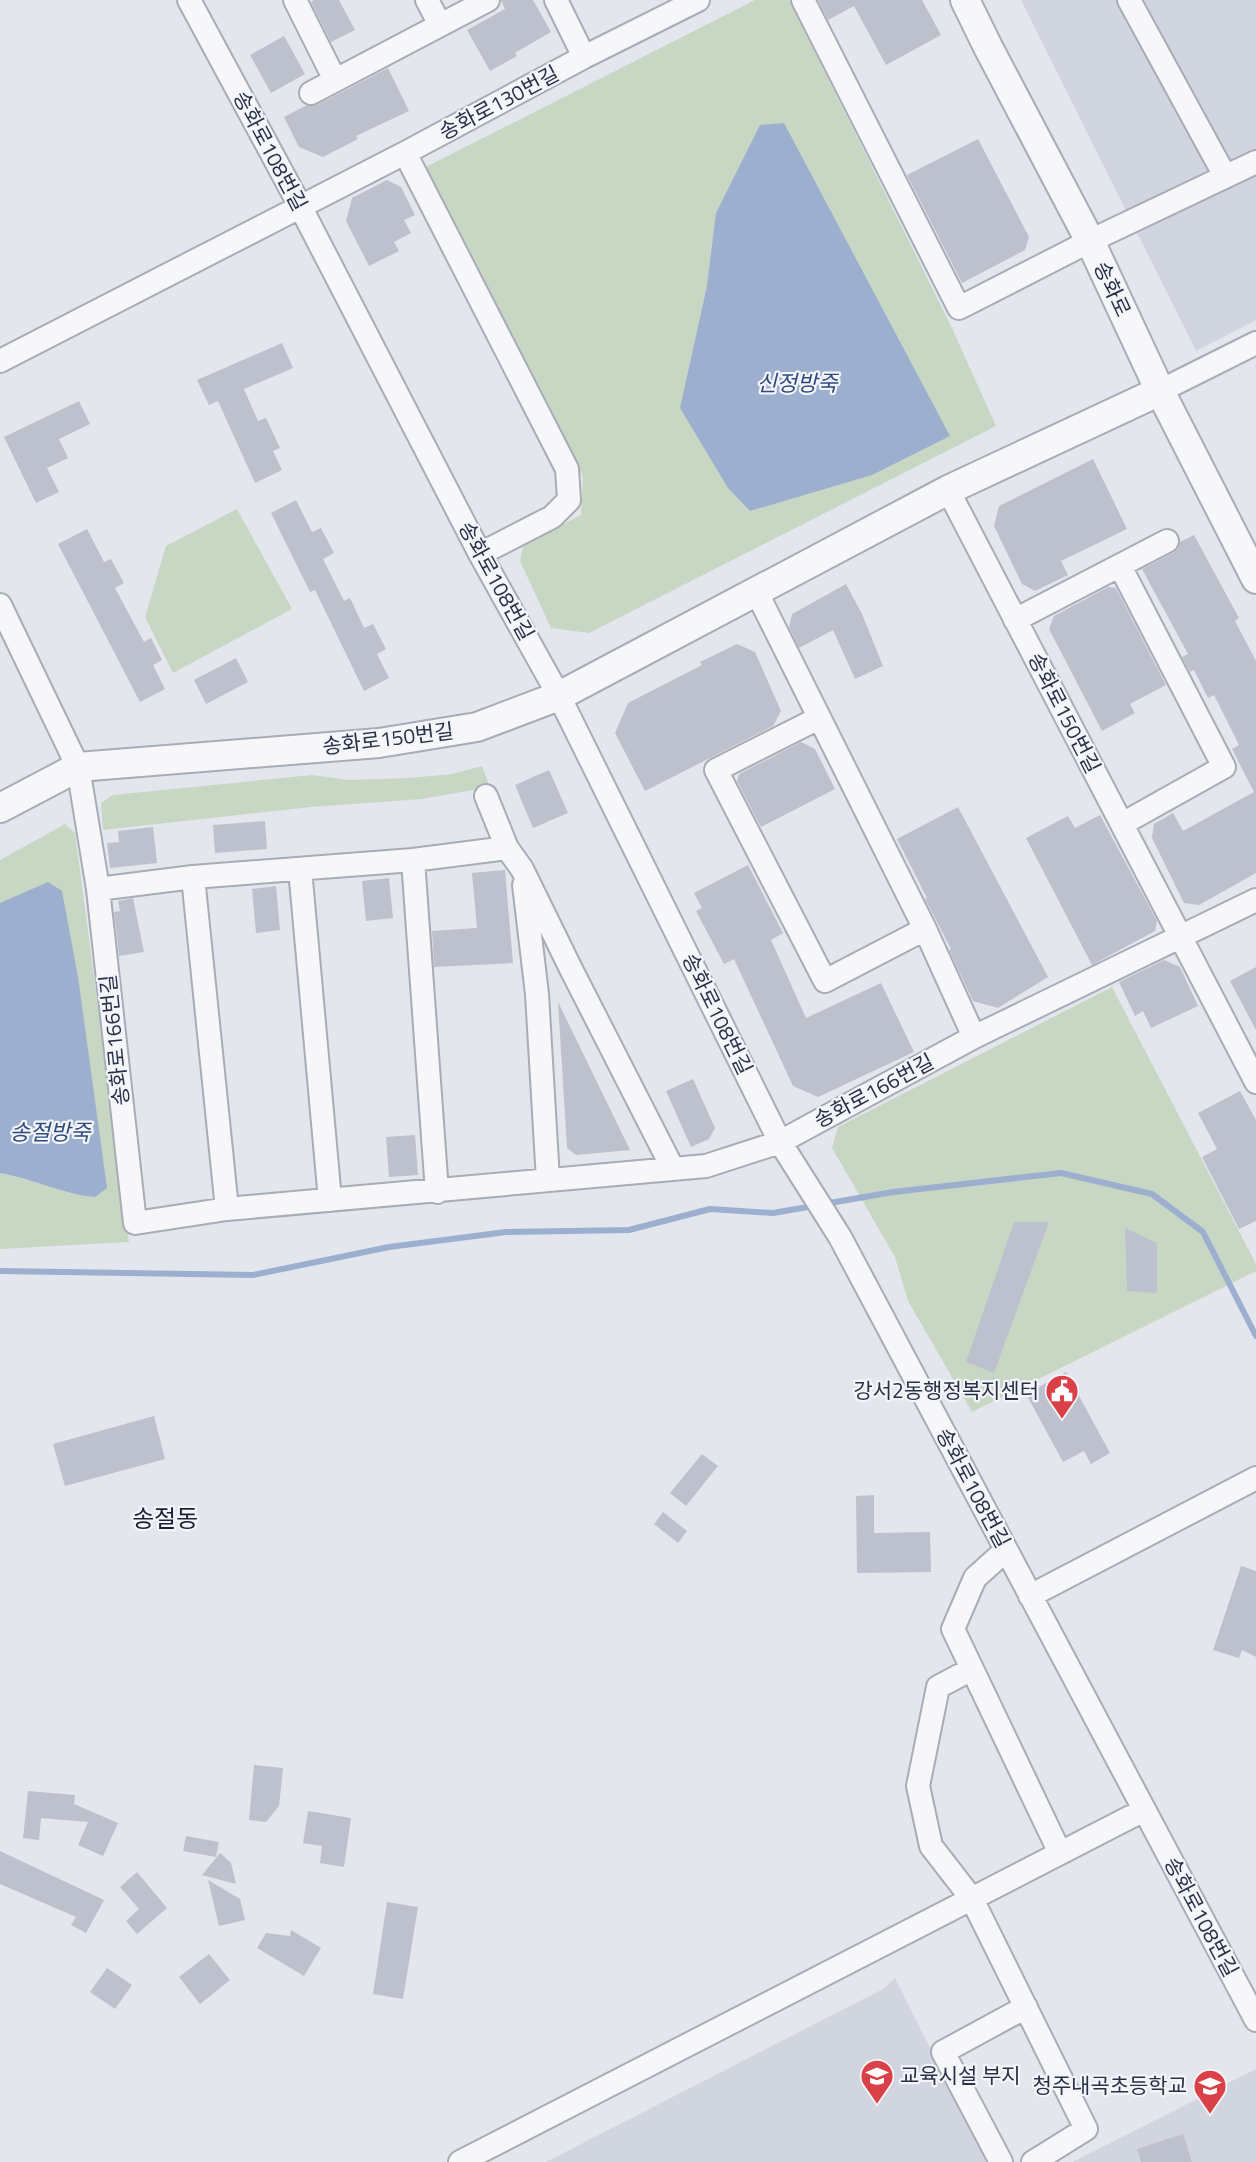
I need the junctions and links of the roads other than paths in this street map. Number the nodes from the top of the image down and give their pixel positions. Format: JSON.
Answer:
{"nodes":[{"id":1,"x":189,"y":0,"type":"edge"},
{"id":2,"x":295,"y":0,"type":"edge"},
{"id":3,"x":427,"y":0,"type":"edge"},
{"id":4,"x":488,"y":0,"type":"edge"},
{"id":5,"x":556,"y":0,"type":"edge"},
{"id":6,"x":698,"y":0,"type":"edge"},
{"id":7,"x":803,"y":0,"type":"edge"},
{"id":8,"x":965,"y":0,"type":"edge"},
{"id":9,"x":1130,"y":0,"type":"edge"},
{"id":10,"x":440,"y":25,"type":"junction"},
{"id":11,"x":584,"y":57,"type":"junction"},
{"id":12,"x":335,"y":80,"type":"junction"},
{"id":13,"x":311,"y":93,"type":"dead end"},
{"id":14,"x":405,"y":153,"type":"junction"},
{"id":15,"x":1256,"y":162,"type":"edge"},
{"id":16,"x":1225,"y":176,"type":"junction"},
{"id":17,"x":300,"y":206,"type":"junction"},
{"id":18,"x":1090,"y":240,"type":"junction"},
{"id":19,"x":1256,"y":343,"type":"edge"},
{"id":20,"x":0,"y":362,"type":"edge"},
{"id":21,"x":1160,"y":391,"type":"junction"},
{"id":22,"x":948,"y":490,"type":"junction"},
{"id":23,"x":1167,"y":541,"type":"dead end"},
{"id":24,"x":480,"y":554,"type":"junction"},
{"id":25,"x":1120,"y":566,"type":"junction"},
{"id":26,"x":1256,"y":579,"type":"edge"},
{"id":27,"x":757,"y":593,"type":"junction"},
{"id":28,"x":0,"y":605,"type":"edge"},
{"id":29,"x":1016,"y":620,"type":"junction"},
{"id":30,"x":559,"y":696,"type":"junction"},
{"id":31,"x":819,"y":718,"type":"junction"},
{"id":32,"x":78,"y":767,"type":"junction"},
{"id":33,"x":486,"y":796,"type":"dead end"},
{"id":34,"x":0,"y":808,"type":"edge"},
{"id":35,"x":1122,"y":824,"type":"junction"},
{"id":36,"x":507,"y":848,"type":"junction"},
{"id":37,"x":412,"y":860,"type":"junction"},
{"id":38,"x":300,"y":869,"type":"junction"},
{"id":39,"x":522,"y":869,"type":"junction"},
{"id":40,"x":193,"y":877,"type":"junction"},
{"id":41,"x":98,"y":889,"type":"junction"},
{"id":42,"x":1256,"y":900,"type":"edge"},
{"id":43,"x":925,"y":929,"type":"junction"},
{"id":44,"x":1180,"y":936,"type":"junction"},
{"id":45,"x":571,"y":969,"type":"junction"},
{"id":46,"x":537,"y":994,"type":"junction"},
{"id":47,"x":974,"y":1037,"type":"junction"},
{"id":48,"x":1247,"y":1042,"type":"edge"},
{"id":49,"x":1256,"y":1082,"type":"edge"},
{"id":50,"x":780,"y":1142,"type":"junction"},
{"id":51,"x":673,"y":1169,"type":"junction"},
{"id":52,"x":548,"y":1180,"type":"junction"},
{"id":53,"x":437,"y":1192,"type":"junction"},
{"id":54,"x":330,"y":1200,"type":"junction"},
{"id":55,"x":227,"y":1209,"type":"junction"},
{"id":56,"x":1256,"y":1478,"type":"edge"},
{"id":57,"x":1006,"y":1550,"type":"junction"},
{"id":58,"x":1030,"y":1596,"type":"junction"},
{"id":59,"x":972,"y":1669,"type":"junction"},
{"id":60,"x":1144,"y":1810,"type":"junction"},
{"id":61,"x":1060,"y":1853,"type":"junction"},
{"id":62,"x":972,"y":1899,"type":"junction"},
{"id":63,"x":1026,"y":2007,"type":"junction"},
{"id":64,"x":1256,"y":2020,"type":"edge"},
{"id":65,"x":460,"y":2162,"type":"edge"},
{"id":66,"x":1001,"y":2162,"type":"edge"},
{"id":67,"x":1033,"y":2162,"type":"edge"}],
"edges":[{"from":1,"to":17,"type":"street","name":"송화로108번길"},
{"from":2,"to":12,"type":"street"},
{"from":3,"to":10,"type":"street"},
{"from":4,"to":10,"type":"street"},
{"from":5,"to":11,"type":"street"},
{"from":6,"to":11,"type":"street","name":"송화로130번길"},
{"from":7,"to":18,"type":"street"},
{"from":8,"to":18,"type":"street","name":"송화로"},
{"from":9,"to":16,"type":"street"},
{"from":10,"to":12,"type":"street"},
{"from":11,"to":14,"type":"street","name":"송화로130번길"},
{"from":12,"to":13,"type":"street"},
{"from":14,"to":17,"type":"street","name":"송화로130번길"},
{"from":14,"to":24,"type":"street"},
{"from":15,"to":16,"type":"street"},
{"from":16,"to":18,"type":"street"},
{"from":17,"to":20,"type":"street","name":"송화로130번길"},
{"from":17,"to":24,"type":"street","name":"송화로108번길"},
{"from":18,"to":21,"type":"street","name":"송화로"},
{"from":19,"to":21,"type":"street"},
{"from":21,"to":22,"type":"street","name":"송화로150번길"},
{"from":21,"to":26,"type":"street","name":"송화로"},
{"from":22,"to":27,"type":"street","name":"송화로150번길"},
{"from":22,"to":29,"type":"street","name":"송화로150번길"},
{"from":23,"to":25,"type":"street"},
{"from":24,"to":30,"type":"street","name":"송화로108번길"},
{"from":25,"to":29,"type":"street"},
{"from":25,"to":35,"type":"street"},
{"from":27,"to":30,"type":"street","name":"송화로150번길"},
{"from":27,"to":31,"type":"street"},
{"from":28,"to":32,"type":"street","name":"송화로166번길"},
{"from":29,"to":35,"type":"street","name":"송화로150번길"},
{"from":30,"to":32,"type":"street","name":"송화로150번길"},
{"from":30,"to":50,"type":"street","name":"송화로108번길"},
{"from":31,"to":43,"type":"street"},
{"from":31,"to":43,"type":"street"},
{"from":32,"to":34,"type":"street","name":"송화로150번길"},
{"from":32,"to":41,"type":"street","name":"송화로166번길"},
{"from":33,"to":36,"type":"street"},
{"from":35,"to":44,"type":"street","name":"송화로150번길"},
{"from":36,"to":37,"type":"street"},
{"from":36,"to":39,"type":"street"},
{"from":37,"to":38,"type":"street"},
{"from":37,"to":53,"type":"street"},
{"from":38,"to":40,"type":"street"},
{"from":38,"to":54,"type":"street"},
{"from":39,"to":45,"type":"street"},
{"from":39,"to":46,"type":"street"},
{"from":40,"to":41,"type":"street"},
{"from":40,"to":55,"type":"street"},
{"from":41,"to":55,"type":"street","name":"송화로166번길"},
{"from":42,"to":44,"type":"street","name":"송화로166번길"},
{"from":43,"to":47,"type":"street"},
{"from":44,"to":47,"type":"street","name":"송화로166번길"},
{"from":44,"to":48,"type":"street"},
{"from":45,"to":46,"type":"street"},
{"from":45,"to":51,"type":"street"},
{"from":46,"to":52,"type":"street"},
{"from":47,"to":50,"type":"street","name":"송화로166번길"},
{"from":48,"to":49,"type":"street"},
{"from":50,"to":51,"type":"street","name":"송화로166번길"},
{"from":50,"to":57,"type":"street","name":"송화로108번길"},
{"from":51,"to":52,"type":"street","name":"송화로166번길"},
{"from":52,"to":53,"type":"street","name":"송화로166번길"},
{"from":53,"to":54,"type":"street","name":"송화로166번길"},
{"from":54,"to":55,"type":"street","name":"송화로166번길"},
{"from":56,"to":58,"type":"street"},
{"from":57,"to":58,"type":"street","name":"송화로108번길"},
{"from":57,"to":59,"type":"street"},
{"from":58,"to":60,"type":"street","name":"송화로108번길"},
{"from":59,"to":61,"type":"street"},
{"from":59,"to":62,"type":"street"},
{"from":60,"to":61,"type":"street"},
{"from":60,"to":64,"type":"street","name":"송화로108번길"},
{"from":61,"to":62,"type":"street"},
{"from":62,"to":63,"type":"street"},
{"from":62,"to":65,"type":"street"},
{"from":63,"to":66,"type":"street"},
{"from":63,"to":67,"type":"street"}]}
